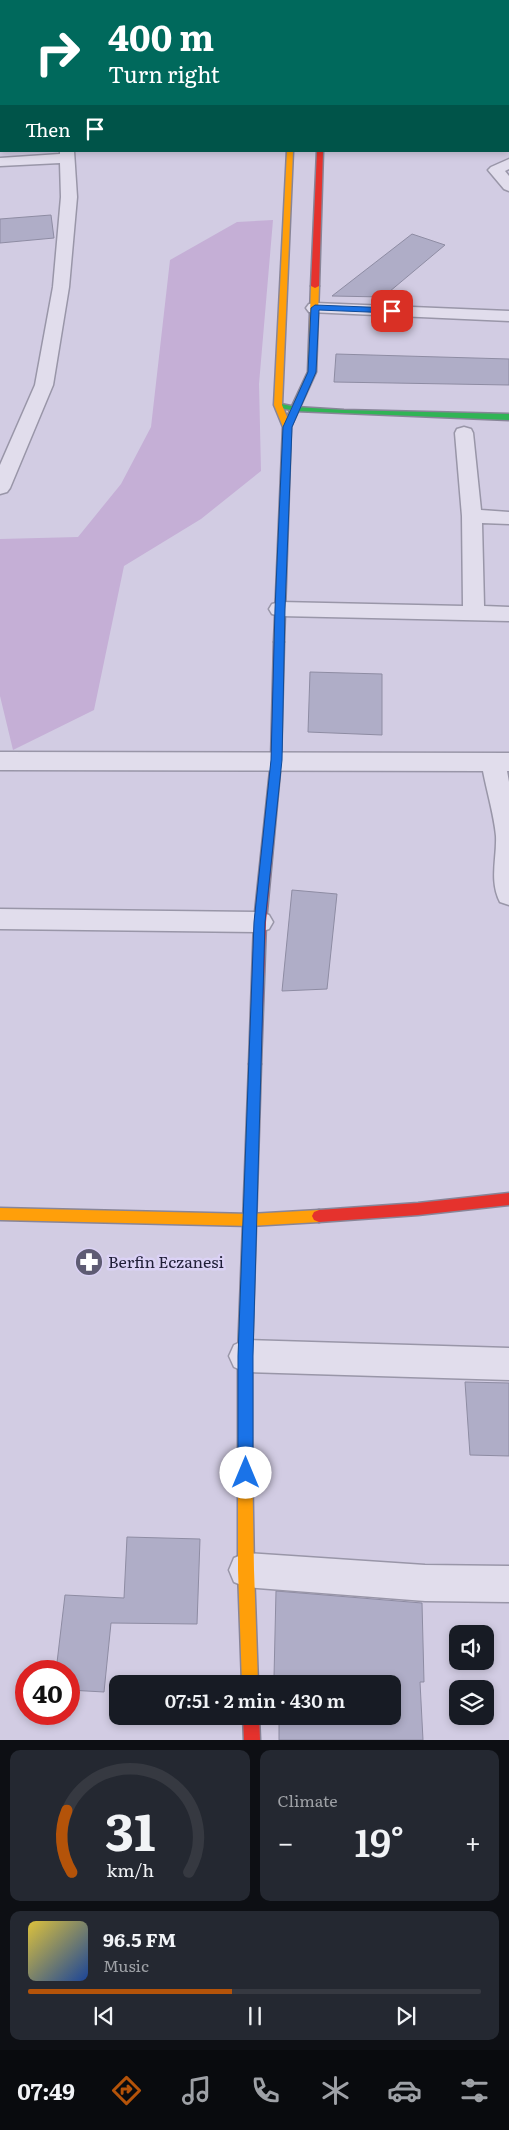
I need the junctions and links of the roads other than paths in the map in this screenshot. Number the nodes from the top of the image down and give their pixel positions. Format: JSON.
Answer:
{"nodes":[{"id":1,"x":290,"y":152,"type":"edge"},
{"id":2,"x":320,"y":152,"type":"edge"},
{"id":3,"x":68,"y":155,"type":"edge"},
{"id":4,"x":0,"y":162,"type":"edge"},
{"id":5,"x":509,"y":163,"type":"edge"},
{"id":6,"x":509,"y":186,"type":"edge"},
{"id":7,"x":315,"y":308,"type":"junction"},
{"id":8,"x":509,"y":316,"type":"edge"},
{"id":9,"x":278,"y":405,"type":"junction"},
{"id":10,"x":296,"y":409,"type":"junction"},
{"id":11,"x":509,"y":417,"type":"edge"},
{"id":12,"x":292,"y":427,"type":"junction"},
{"id":13,"x":463,"y":433,"type":"dead end"},
{"id":14,"x":0,"y":488,"type":"edge"},
{"id":15,"x":472,"y":516,"type":"junction"},
{"id":16,"x":509,"y":518,"type":"edge"},
{"id":17,"x":280,"y":609,"type":"junction"},
{"id":18,"x":474,"y":614,"type":"junction"},
{"id":19,"x":509,"y":614,"type":"edge"},
{"id":20,"x":276,"y":760,"type":"junction"},
{"id":21,"x":0,"y":761,"type":"edge"},
{"id":22,"x":501,"y":761,"type":"edge"},
{"id":23,"x":509,"y":895,"type":"edge"},
{"id":24,"x":0,"y":918,"type":"edge"},
{"id":25,"x":260,"y":922,"type":"junction"},
{"id":26,"x":509,"y":1199,"type":"edge"},
{"id":27,"x":0,"y":1214,"type":"edge"},
{"id":28,"x":251,"y":1220,"type":"junction"},
{"id":29,"x":245,"y":1356,"type":"junction"},
{"id":30,"x":509,"y":1364,"type":"edge"},
{"id":31,"x":246,"y":1570,"type":"junction"},
{"id":32,"x":509,"y":1584,"type":"edge"},
{"id":33,"x":250,"y":1675,"type":"edge"},
{"id":34,"x":251,"y":1725,"type":"edge"},
{"id":35,"x":252,"y":1740,"type":"edge"}],
"edges":[{"from":1,"to":9,"type":"street"},
{"from":2,"to":7,"type":"street"},
{"from":3,"to":4,"type":"street"},
{"from":3,"to":14,"type":"street"},
{"from":5,"to":6,"type":"street"},
{"from":7,"to":8,"type":"street"},
{"from":7,"to":10,"type":"street"},
{"from":9,"to":10,"type":"street"},
{"from":9,"to":12,"type":"street"},
{"from":10,"to":11,"type":"street"},
{"from":10,"to":12,"type":"street"},
{"from":12,"to":17,"type":"street"},
{"from":13,"to":15,"type":"street"},
{"from":15,"to":16,"type":"street"},
{"from":15,"to":18,"type":"street"},
{"from":17,"to":18,"type":"street"},
{"from":17,"to":20,"type":"street"},
{"from":18,"to":19,"type":"street"},
{"from":20,"to":21,"type":"street"},
{"from":20,"to":22,"type":"street"},
{"from":20,"to":25,"type":"street"},
{"from":22,"to":23,"type":"street"},
{"from":24,"to":25,"type":"street"},
{"from":25,"to":28,"type":"street"},
{"from":26,"to":28,"type":"street"},
{"from":27,"to":28,"type":"street"},
{"from":28,"to":29,"type":"street"},
{"from":29,"to":30,"type":"street"},
{"from":29,"to":31,"type":"street"},
{"from":31,"to":32,"type":"street"},
{"from":31,"to":33,"type":"street"},
{"from":34,"to":35,"type":"street"}]}
